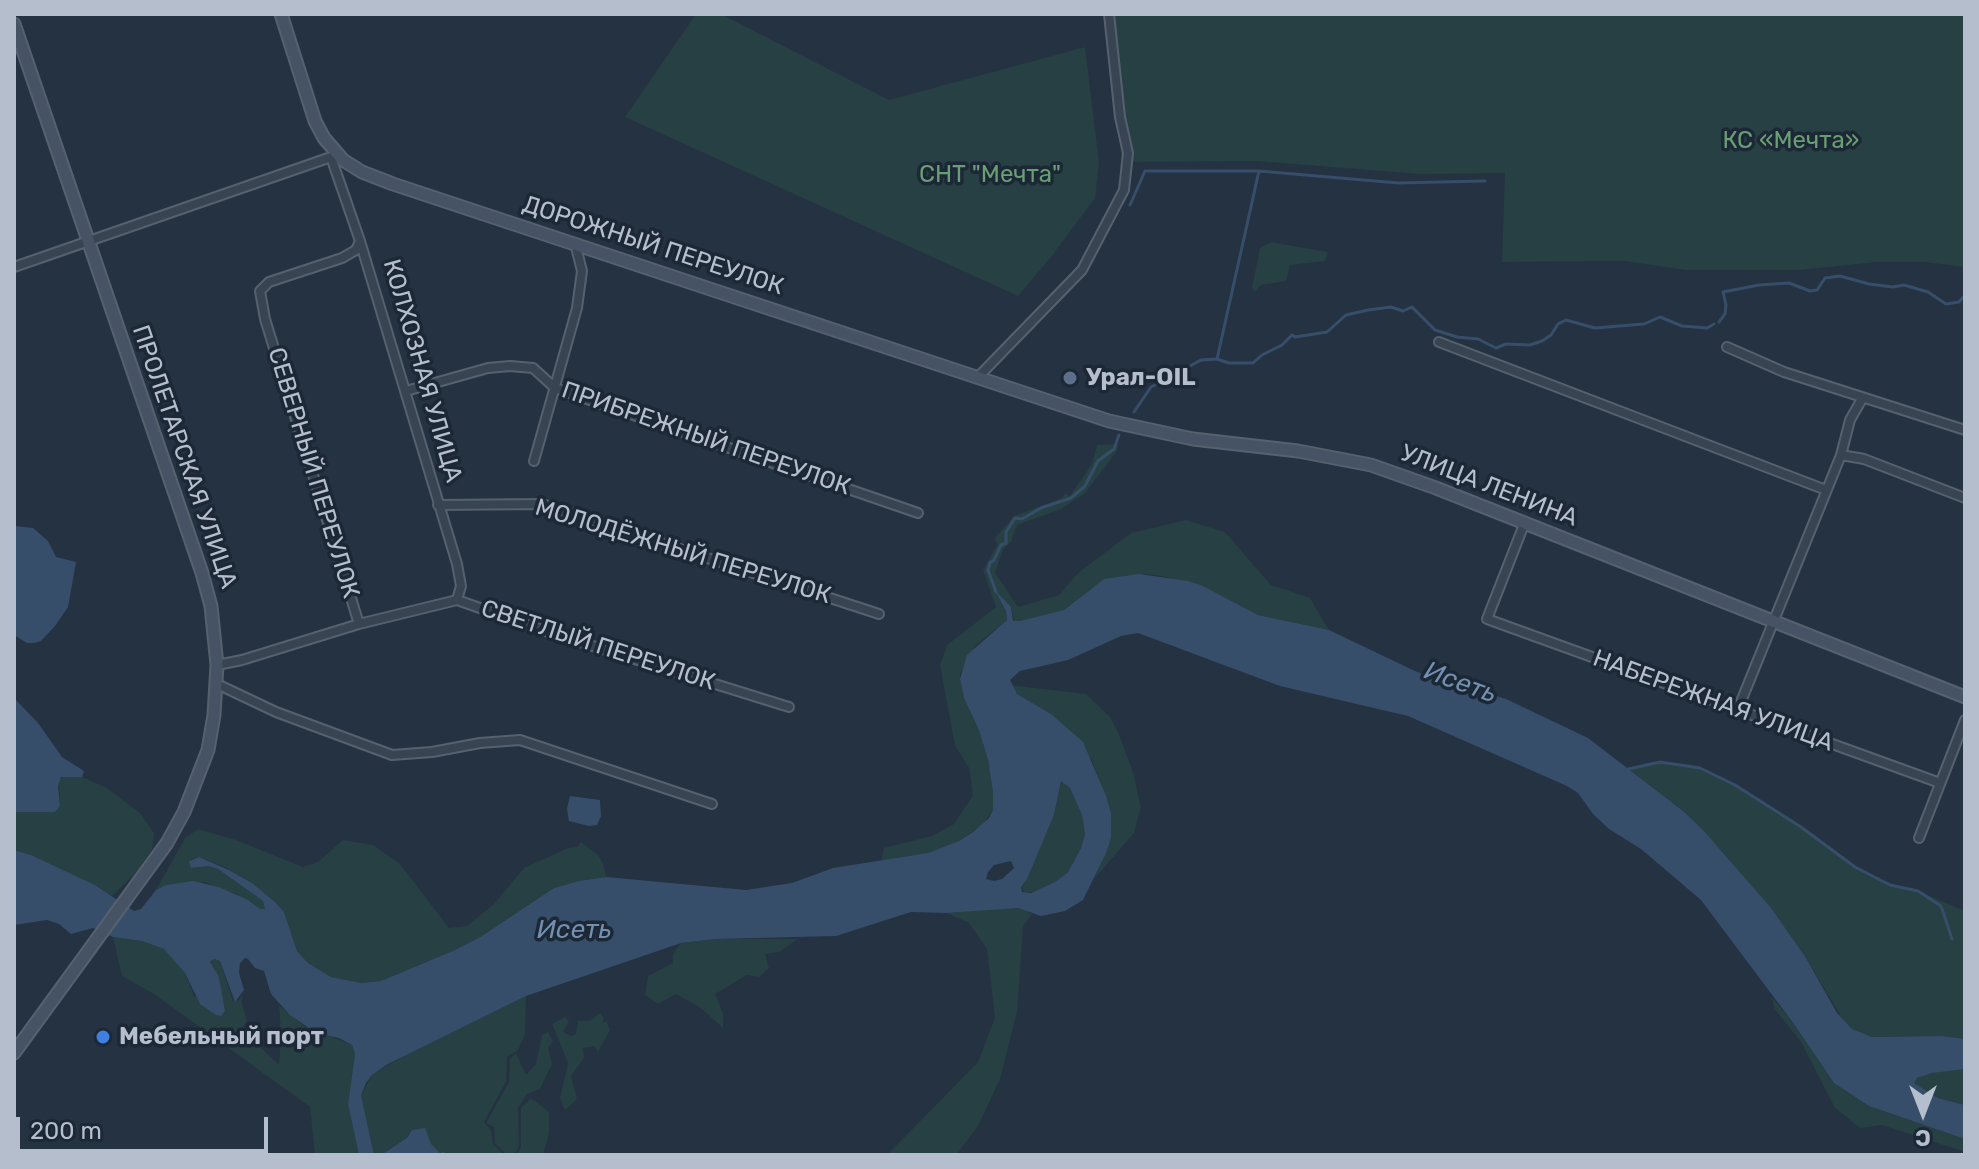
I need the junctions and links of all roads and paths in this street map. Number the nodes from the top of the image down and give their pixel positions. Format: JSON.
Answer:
{"nodes":[{"id":1,"x":281,"y":14,"type":"edge"},
{"id":2,"x":1109,"y":14,"type":"edge"},
{"id":3,"x":14,"y":24,"type":"edge"},
{"id":4,"x":333,"y":154,"type":"junction"},
{"id":5,"x":360,"y":241,"type":"junction"},
{"id":6,"x":88,"y":242,"type":"junction"},
{"id":7,"x":575,"y":243,"type":"junction"},
{"id":8,"x":14,"y":267,"type":"edge"},
{"id":9,"x":1439,"y":342,"type":"dead end"},
{"id":10,"x":1727,"y":347,"type":"dead end"},
{"id":11,"x":979,"y":376,"type":"junction"},
{"id":12,"x":555,"y":388,"type":"junction"},
{"id":13,"x":406,"y":391,"type":"junction"},
{"id":14,"x":1862,"y":399,"type":"junction"},
{"id":15,"x":1965,"y":430,"type":"edge"},
{"id":16,"x":1841,"y":455,"type":"junction"},
{"id":17,"x":534,"y":461,"type":"dead end"},
{"id":18,"x":1826,"y":490,"type":"junction"},
{"id":19,"x":1965,"y":498,"type":"edge"},
{"id":20,"x":438,"y":505,"type":"junction"},
{"id":21,"x":918,"y":513,"type":"dead end"},
{"id":22,"x":1525,"y":522,"type":"junction"},
{"id":23,"x":457,"y":600,"type":"junction"},
{"id":24,"x":879,"y":614,"type":"dead end"},
{"id":25,"x":1774,"y":620,"type":"junction"},
{"id":26,"x":359,"y":624,"type":"junction"},
{"id":27,"x":217,"y":665,"type":"junction"},
{"id":28,"x":217,"y":684,"type":"junction"},
{"id":29,"x":1965,"y":697,"type":"edge"},
{"id":30,"x":789,"y":707,"type":"dead end"},
{"id":31,"x":1738,"y":709,"type":"junction"},
{"id":32,"x":1965,"y":720,"type":"edge"},
{"id":33,"x":1940,"y":783,"type":"junction"},
{"id":34,"x":712,"y":804,"type":"dead end"},
{"id":35,"x":1919,"y":838,"type":"dead end"},
{"id":36,"x":14,"y":1053,"type":"edge"}],
"edges":[{"from":1,"to":4,"type":"main road","name":"ДОРОЖНЫЙ ПЕРЕУЛОК"},
{"from":2,"to":11,"type":"street"},
{"from":3,"to":6,"type":"main road","name":"ПРОЛЕТАРСКАЯ УЛИЦА"},
{"from":4,"to":5,"type":"street","name":"КОЛХОЗНАЯ УЛИЦА"},
{"from":4,"to":6,"type":"street"},
{"from":4,"to":7,"type":"main road","name":"ДОРОЖНЫЙ ПЕРЕУЛОК"},
{"from":5,"to":13,"type":"street","name":"КОЛХОЗНАЯ УЛИЦА"},
{"from":5,"to":26,"type":"street","name":"СЕВЕРНЫЙ ПЕРЕУЛОК"},
{"from":6,"to":8,"type":"street"},
{"from":6,"to":27,"type":"main road","name":"ПРОЛЕТАРСКАЯ УЛИЦА"},
{"from":7,"to":11,"type":"main road","name":"ДОРОЖНЫЙ ПЕРЕУЛОК"},
{"from":7,"to":12,"type":"street"},
{"from":9,"to":18,"type":"street"},
{"from":10,"to":14,"type":"street"},
{"from":11,"to":22,"type":"main road","name":"УЛИЦА ЛЕНИНА"},
{"from":12,"to":13,"type":"street","name":"ПРИБРЕЖНЫЙ ПЕРЕУЛОК"},
{"from":12,"to":17,"type":"street"},
{"from":12,"to":21,"type":"street","name":"ПРИБРЕЖНЫЙ ПЕРЕУЛОК"},
{"from":13,"to":20,"type":"street","name":"КОЛХОЗНАЯ УЛИЦА"},
{"from":14,"to":15,"type":"street"},
{"from":14,"to":16,"type":"street"},
{"from":16,"to":18,"type":"street"},
{"from":16,"to":19,"type":"street"},
{"from":18,"to":25,"type":"street"},
{"from":20,"to":23,"type":"street","name":"КОЛХОЗНАЯ УЛИЦА"},
{"from":20,"to":24,"type":"street","name":"МОЛОДЁЖНЫЙ ПЕРЕУЛОК"},
{"from":22,"to":25,"type":"main road","name":"УЛИЦА ЛЕНИНА"},
{"from":22,"to":31,"type":"street","name":"НАБЕРЕЖНАЯ УЛИЦА"},
{"from":23,"to":26,"type":"street","name":"СВЕТЛЫЙ ПЕРЕУЛОК"},
{"from":23,"to":30,"type":"street","name":"СВЕТЛЫЙ ПЕРЕУЛОК"},
{"from":25,"to":29,"type":"main road","name":"УЛИЦА ЛЕНИНА"},
{"from":25,"to":31,"type":"street"},
{"from":26,"to":27,"type":"street","name":"СЕВЕРНЫЙ ПЕРЕУЛОК"},
{"from":27,"to":28,"type":"main road","name":"ПРОЛЕТАРСКАЯ УЛИЦА"},
{"from":28,"to":34,"type":"street"},
{"from":28,"to":36,"type":"main road","name":"ПРОЛЕТАРСКАЯ УЛИЦА"},
{"from":31,"to":33,"type":"street","name":"НАБЕРЕЖНАЯ УЛИЦА"},
{"from":32,"to":33,"type":"street"},
{"from":33,"to":35,"type":"street"}]}
